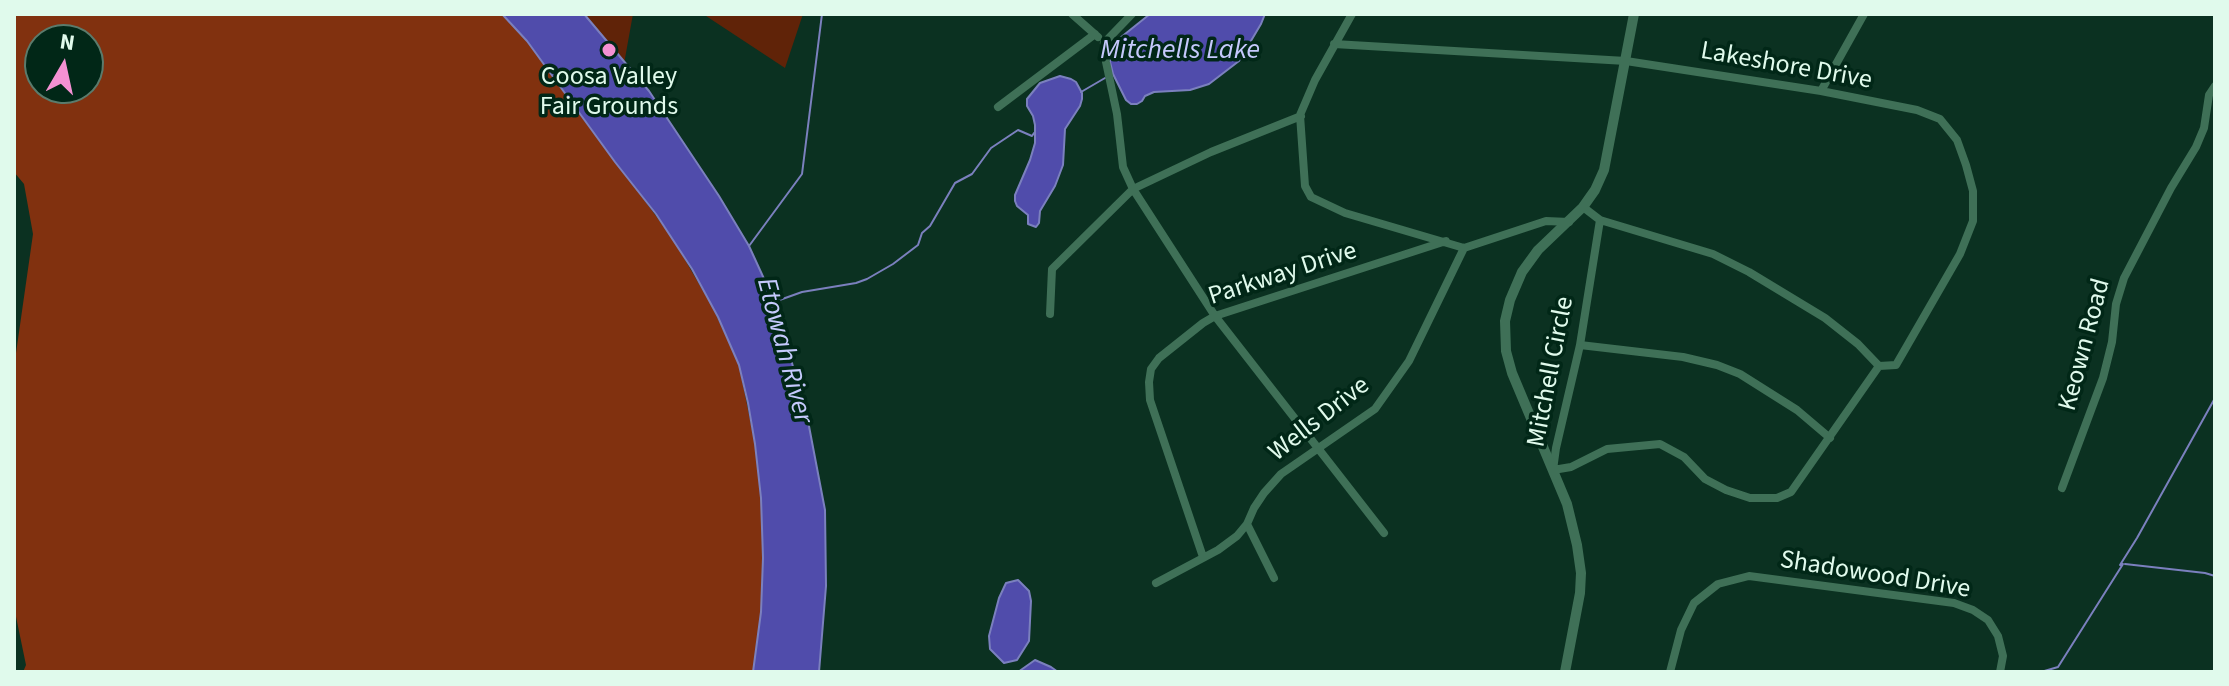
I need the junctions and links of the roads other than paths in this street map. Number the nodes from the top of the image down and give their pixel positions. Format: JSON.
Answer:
{"nodes":[{"id":1,"x":1072,"y":14,"type":"edge"},
{"id":2,"x":1132,"y":14,"type":"edge"},
{"id":3,"x":1352,"y":14,"type":"edge"},
{"id":4,"x":1634,"y":14,"type":"edge"},
{"id":5,"x":1864,"y":14,"type":"edge"},
{"id":6,"x":1095,"y":34,"type":"junction"},
{"id":7,"x":1104,"y":43,"type":"junction"},
{"id":8,"x":1334,"y":44,"type":"junction"},
{"id":9,"x":1626,"y":61,"type":"junction"},
{"id":10,"x":2215,"y":86,"type":"edge"},
{"id":11,"x":1821,"y":91,"type":"junction"},
{"id":12,"x":998,"y":107,"type":"dead end"},
{"id":13,"x":1301,"y":116,"type":"junction"},
{"id":14,"x":1133,"y":189,"type":"junction"},
{"id":15,"x":1583,"y":207,"type":"junction"},
{"id":16,"x":1600,"y":220,"type":"junction"},
{"id":17,"x":1569,"y":222,"type":"junction"},
{"id":18,"x":1446,"y":241,"type":"junction"},
{"id":19,"x":1464,"y":248,"type":"junction"},
{"id":20,"x":1050,"y":314,"type":"dead end"},
{"id":21,"x":1215,"y":316,"type":"junction"},
{"id":22,"x":1580,"y":345,"type":"junction"},
{"id":23,"x":1879,"y":366,"type":"junction"},
{"id":24,"x":1830,"y":438,"type":"junction"},
{"id":25,"x":1317,"y":448,"type":"junction"},
{"id":26,"x":1553,"y":470,"type":"junction"},
{"id":27,"x":2062,"y":488,"type":"dead end"},
{"id":28,"x":1247,"y":524,"type":"junction"},
{"id":29,"x":1384,"y":533,"type":"dead end"},
{"id":30,"x":1203,"y":557,"type":"junction"},
{"id":31,"x":1274,"y":578,"type":"dead end"},
{"id":32,"x":1156,"y":583,"type":"dead end"},
{"id":33,"x":1565,"y":672,"type":"edge"},
{"id":34,"x":1670,"y":672,"type":"edge"},
{"id":35,"x":2000,"y":672,"type":"edge"}],
"edges":[{"from":1,"to":6,"type":"street"},
{"from":2,"to":7,"type":"street"},
{"from":3,"to":8,"type":"street"},
{"from":4,"to":9,"type":"street"},
{"from":5,"to":11,"type":"street"},
{"from":6,"to":7,"type":"street"},
{"from":6,"to":12,"type":"street"},
{"from":7,"to":14,"type":"street"},
{"from":8,"to":9,"type":"street","name":"Lakeshore Drive"},
{"from":8,"to":13,"type":"street"},
{"from":9,"to":11,"type":"street","name":"Lakeshore Drive"},
{"from":9,"to":15,"type":"street"},
{"from":10,"to":27,"type":"street","name":"Keown Road"},
{"from":11,"to":23,"type":"street","name":"Lakeshore Drive"},
{"from":13,"to":14,"type":"street"},
{"from":13,"to":18,"type":"street"},
{"from":14,"to":20,"type":"street"},
{"from":14,"to":21,"type":"street"},
{"from":15,"to":16,"type":"street"},
{"from":15,"to":17,"type":"street"},
{"from":16,"to":22,"type":"street","name":"Mitchell Circle"},
{"from":16,"to":23,"type":"street"},
{"from":17,"to":19,"type":"street"},
{"from":17,"to":26,"type":"street"},
{"from":18,"to":19,"type":"street"},
{"from":18,"to":21,"type":"street","name":"Parkway Drive"},
{"from":19,"to":25,"type":"street","name":"Wells Drive"},
{"from":21,"to":25,"type":"street"},
{"from":21,"to":30,"type":"street","name":"Parkway Drive"},
{"from":22,"to":24,"type":"street"},
{"from":22,"to":26,"type":"street","name":"Mitchell Circle"},
{"from":23,"to":24,"type":"street","name":"Mitchell Circle"},
{"from":24,"to":26,"type":"street","name":"Mitchell Circle"},
{"from":25,"to":28,"type":"street","name":"Wells Drive"},
{"from":25,"to":29,"type":"street"},
{"from":26,"to":33,"type":"street"},
{"from":28,"to":30,"type":"street","name":"Wells Drive"},
{"from":28,"to":31,"type":"street"},
{"from":30,"to":32,"type":"street","name":"Wells Drive"},
{"from":34,"to":35,"type":"street","name":"Shadowood Drive"}]}
